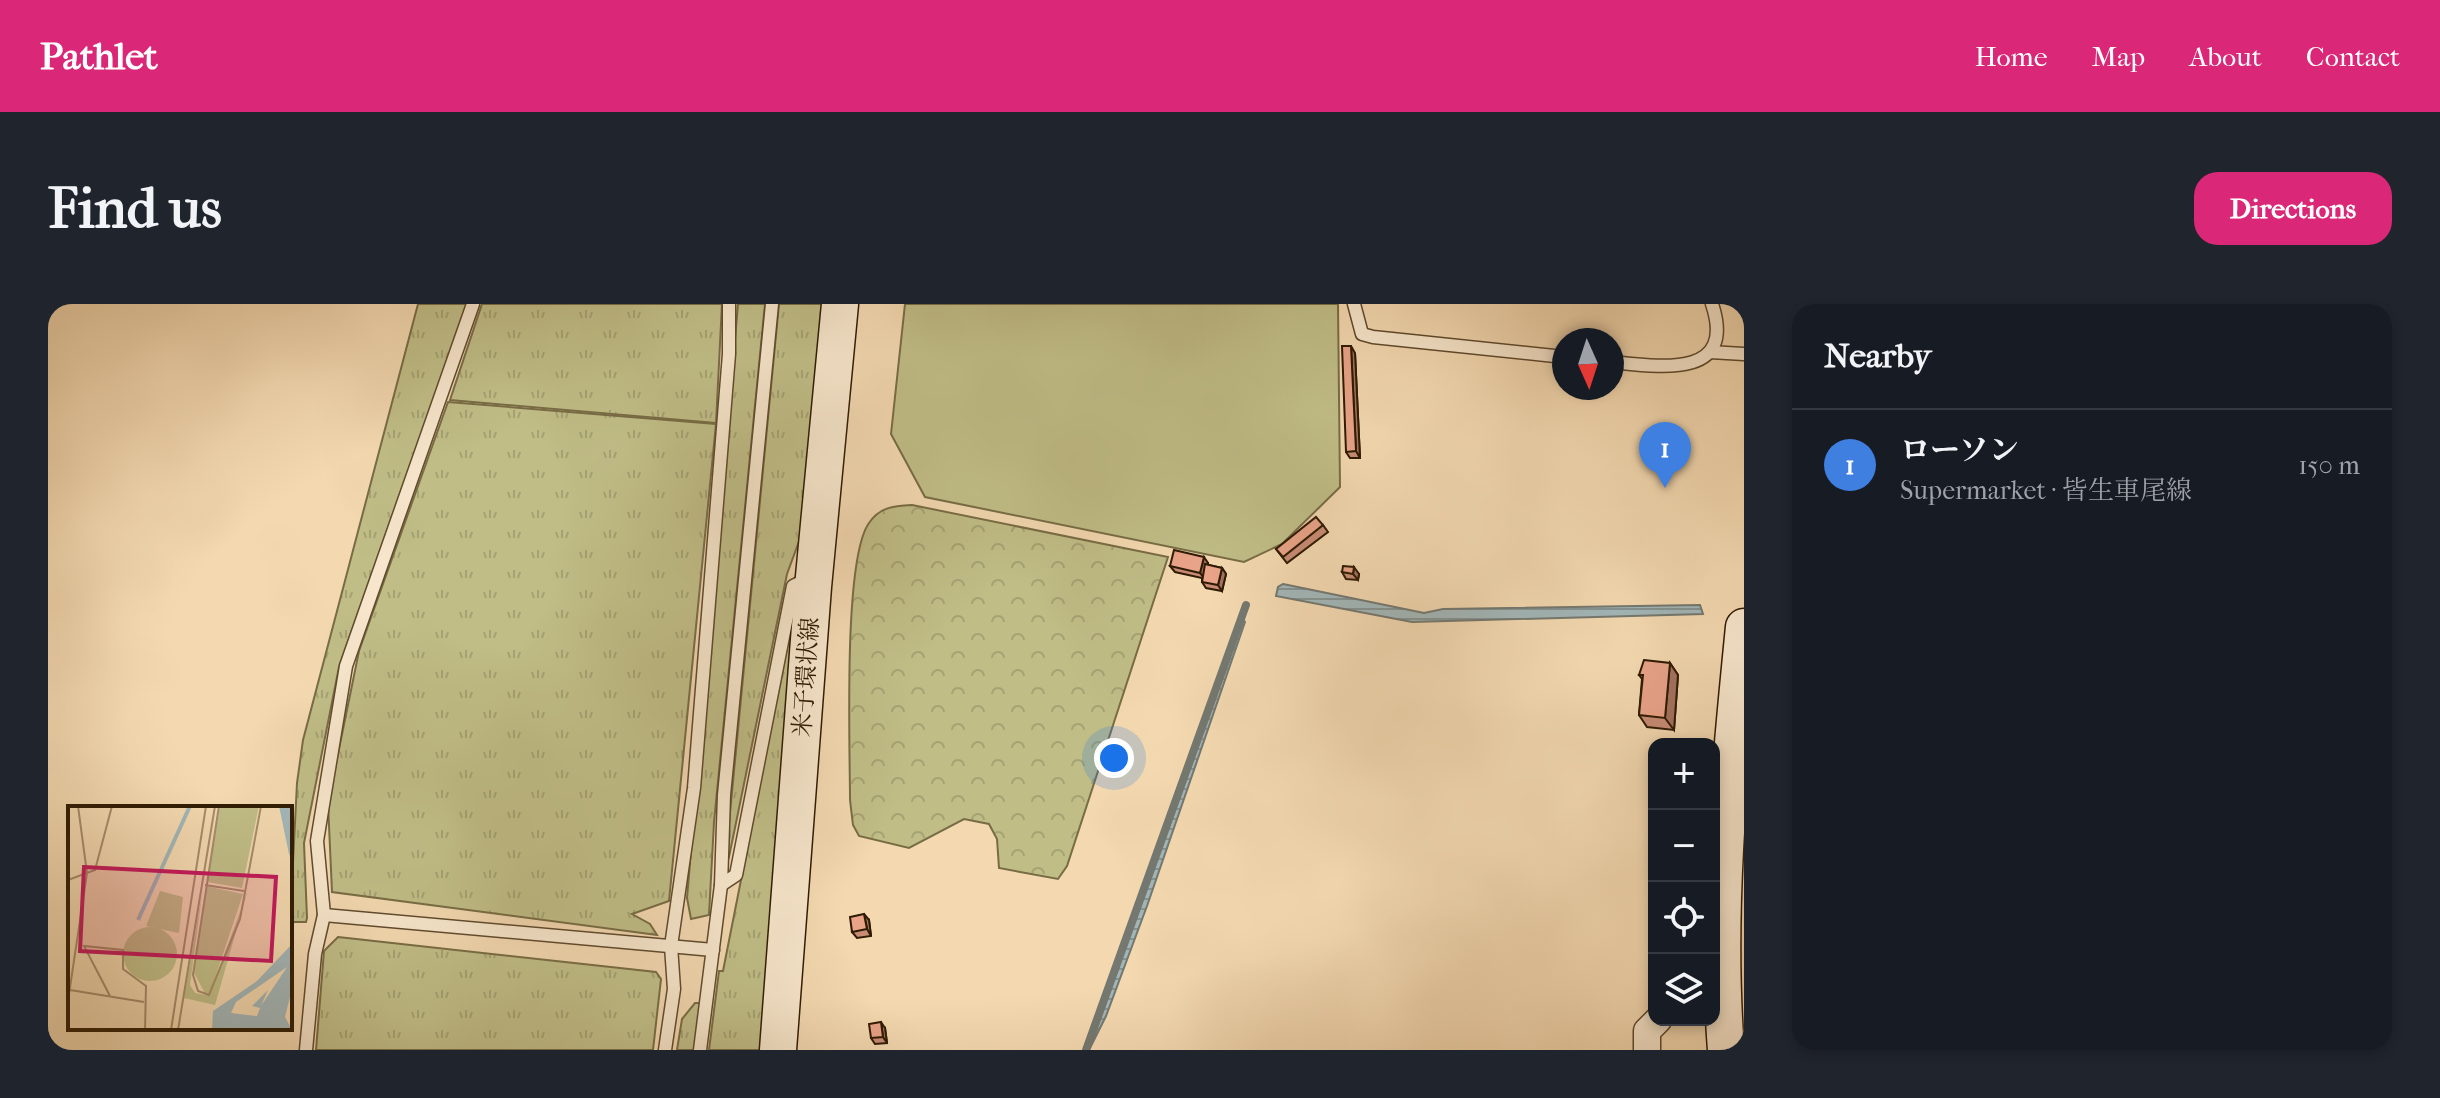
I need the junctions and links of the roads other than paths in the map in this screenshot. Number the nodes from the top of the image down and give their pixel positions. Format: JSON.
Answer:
{"nodes":[{"id":1,"x":473,"y":304,"type":"edge"},
{"id":2,"x":729,"y":304,"type":"edge"},
{"id":3,"x":772,"y":304,"type":"edge"},
{"id":4,"x":840,"y":304,"type":"edge"},
{"id":5,"x":1354,"y":304,"type":"edge"},
{"id":6,"x":1712,"y":304,"type":"edge"},
{"id":7,"x":1710,"y":352,"type":"junction"},
{"id":8,"x":1744,"y":354,"type":"edge"},
{"id":9,"x":1552,"y":356,"type":"edge"},
{"id":10,"x":1624,"y":363,"type":"edge"},
{"id":11,"x":814,"y":576,"type":"junction"},
{"id":12,"x":1744,"y":627,"type":"edge"},
{"id":13,"x":721,"y":885,"type":"junction"},
{"id":14,"x":324,"y":915,"type":"junction"},
{"id":15,"x":671,"y":946,"type":"junction"},
{"id":16,"x":713,"y":950,"type":"junction"},
{"id":17,"x":1727,"y":1001,"type":"edge"},
{"id":18,"x":1652,"y":1026,"type":"edge"},
{"id":19,"x":306,"y":1050,"type":"edge"},
{"id":20,"x":665,"y":1050,"type":"edge"},
{"id":21,"x":700,"y":1050,"type":"edge"},
{"id":22,"x":778,"y":1050,"type":"edge"},
{"id":23,"x":1647,"y":1050,"type":"edge"},
{"id":24,"x":1726,"y":1050,"type":"edge"}],
"edges":[{"from":1,"to":14,"type":"lane"},
{"from":2,"to":15,"type":"lane"},
{"from":3,"to":13,"type":"lane"},
{"from":4,"to":11,"type":"main road","name":"米子環状線"},
{"from":5,"to":9,"type":"lane"},
{"from":6,"to":7,"type":"lane"},
{"from":7,"to":8,"type":"lane"},
{"from":7,"to":10,"type":"lane"},
{"from":11,"to":13,"type":"lane"},
{"from":11,"to":22,"type":"main road","name":"米子環状線"},
{"from":12,"to":17,"type":"main road"},
{"from":13,"to":16,"type":"lane"},
{"from":14,"to":15,"type":"lane"},
{"from":14,"to":19,"type":"lane"},
{"from":15,"to":16,"type":"lane"},
{"from":15,"to":20,"type":"lane"},
{"from":16,"to":21,"type":"lane"},
{"from":17,"to":24,"type":"main road"},
{"from":18,"to":23,"type":"street"}]}
